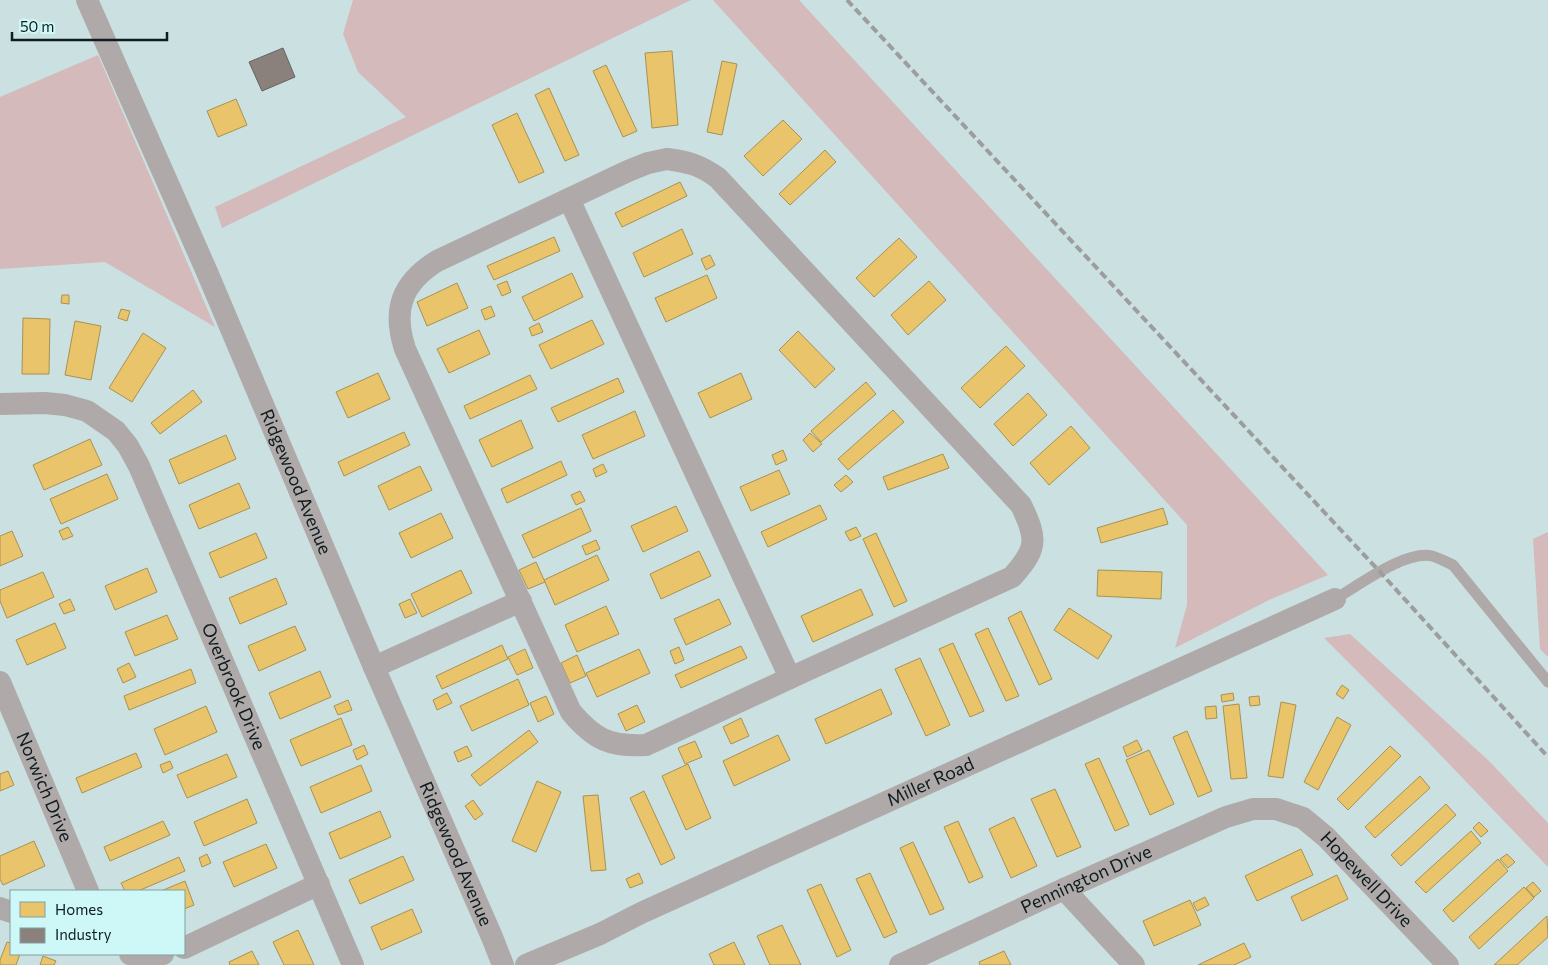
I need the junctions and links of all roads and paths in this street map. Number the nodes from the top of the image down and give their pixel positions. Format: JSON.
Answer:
{"nodes":[{"id":1,"x":87,"y":0,"type":"edge"},
{"id":2,"x":569,"y":199,"type":"junction"},
{"id":3,"x":0,"y":404,"type":"edge"},
{"id":4,"x":1335,"y":600,"type":"joint"},
{"id":5,"x":521,"y":601,"type":"junction"},
{"id":6,"x":374,"y":667,"type":"junction"},
{"id":7,"x":790,"y":678,"type":"junction"},
{"id":8,"x":0,"y":682,"type":"edge"},
{"id":9,"x":1548,"y":682,"type":"edge"},
{"id":10,"x":1276,"y":809,"type":"joint"},
{"id":11,"x":319,"y":884,"type":"junction"},
{"id":12,"x":1064,"y":889,"type":"junction"},
{"id":13,"x":88,"y":890,"type":"edge"},
{"id":14,"x":185,"y":948,"type":"edge"},
{"id":15,"x":142,"y":955,"type":"edge"},
{"id":16,"x":159,"y":955,"type":"edge"},
{"id":17,"x":353,"y":965,"type":"edge"},
{"id":18,"x":503,"y":965,"type":"edge"},
{"id":19,"x":526,"y":965,"type":"edge"},
{"id":20,"x":900,"y":965,"type":"edge"},
{"id":21,"x":1134,"y":965,"type":"edge"},
{"id":22,"x":1448,"y":965,"type":"edge"}],
"edges":[{"from":1,"to":6,"type":"street","name":"Ridgewood Avenue"},
{"from":2,"to":5,"type":"street"},
{"from":2,"to":7,"type":"street"},
{"from":2,"to":7,"type":"street"},
{"from":3,"to":11,"type":"street","name":"Overbrook Drive"},
{"from":4,"to":9,"type":"lane"},
{"from":4,"to":19,"type":"street","name":"Miller Road"},
{"from":5,"to":6,"type":"street"},
{"from":5,"to":7,"type":"street"},
{"from":6,"to":18,"type":"street","name":"Ridgewood Avenue"},
{"from":8,"to":13,"type":"street","name":"Norwich Drive"},
{"from":10,"to":12,"type":"street","name":"Pennington Drive"},
{"from":10,"to":22,"type":"street","name":"Hopewell Drive"},
{"from":11,"to":14,"type":"street"},
{"from":11,"to":17,"type":"street","name":"Overbrook Drive"},
{"from":12,"to":20,"type":"street","name":"Pennington Drive"},
{"from":12,"to":21,"type":"street"},
{"from":15,"to":16,"type":"street"}]}
